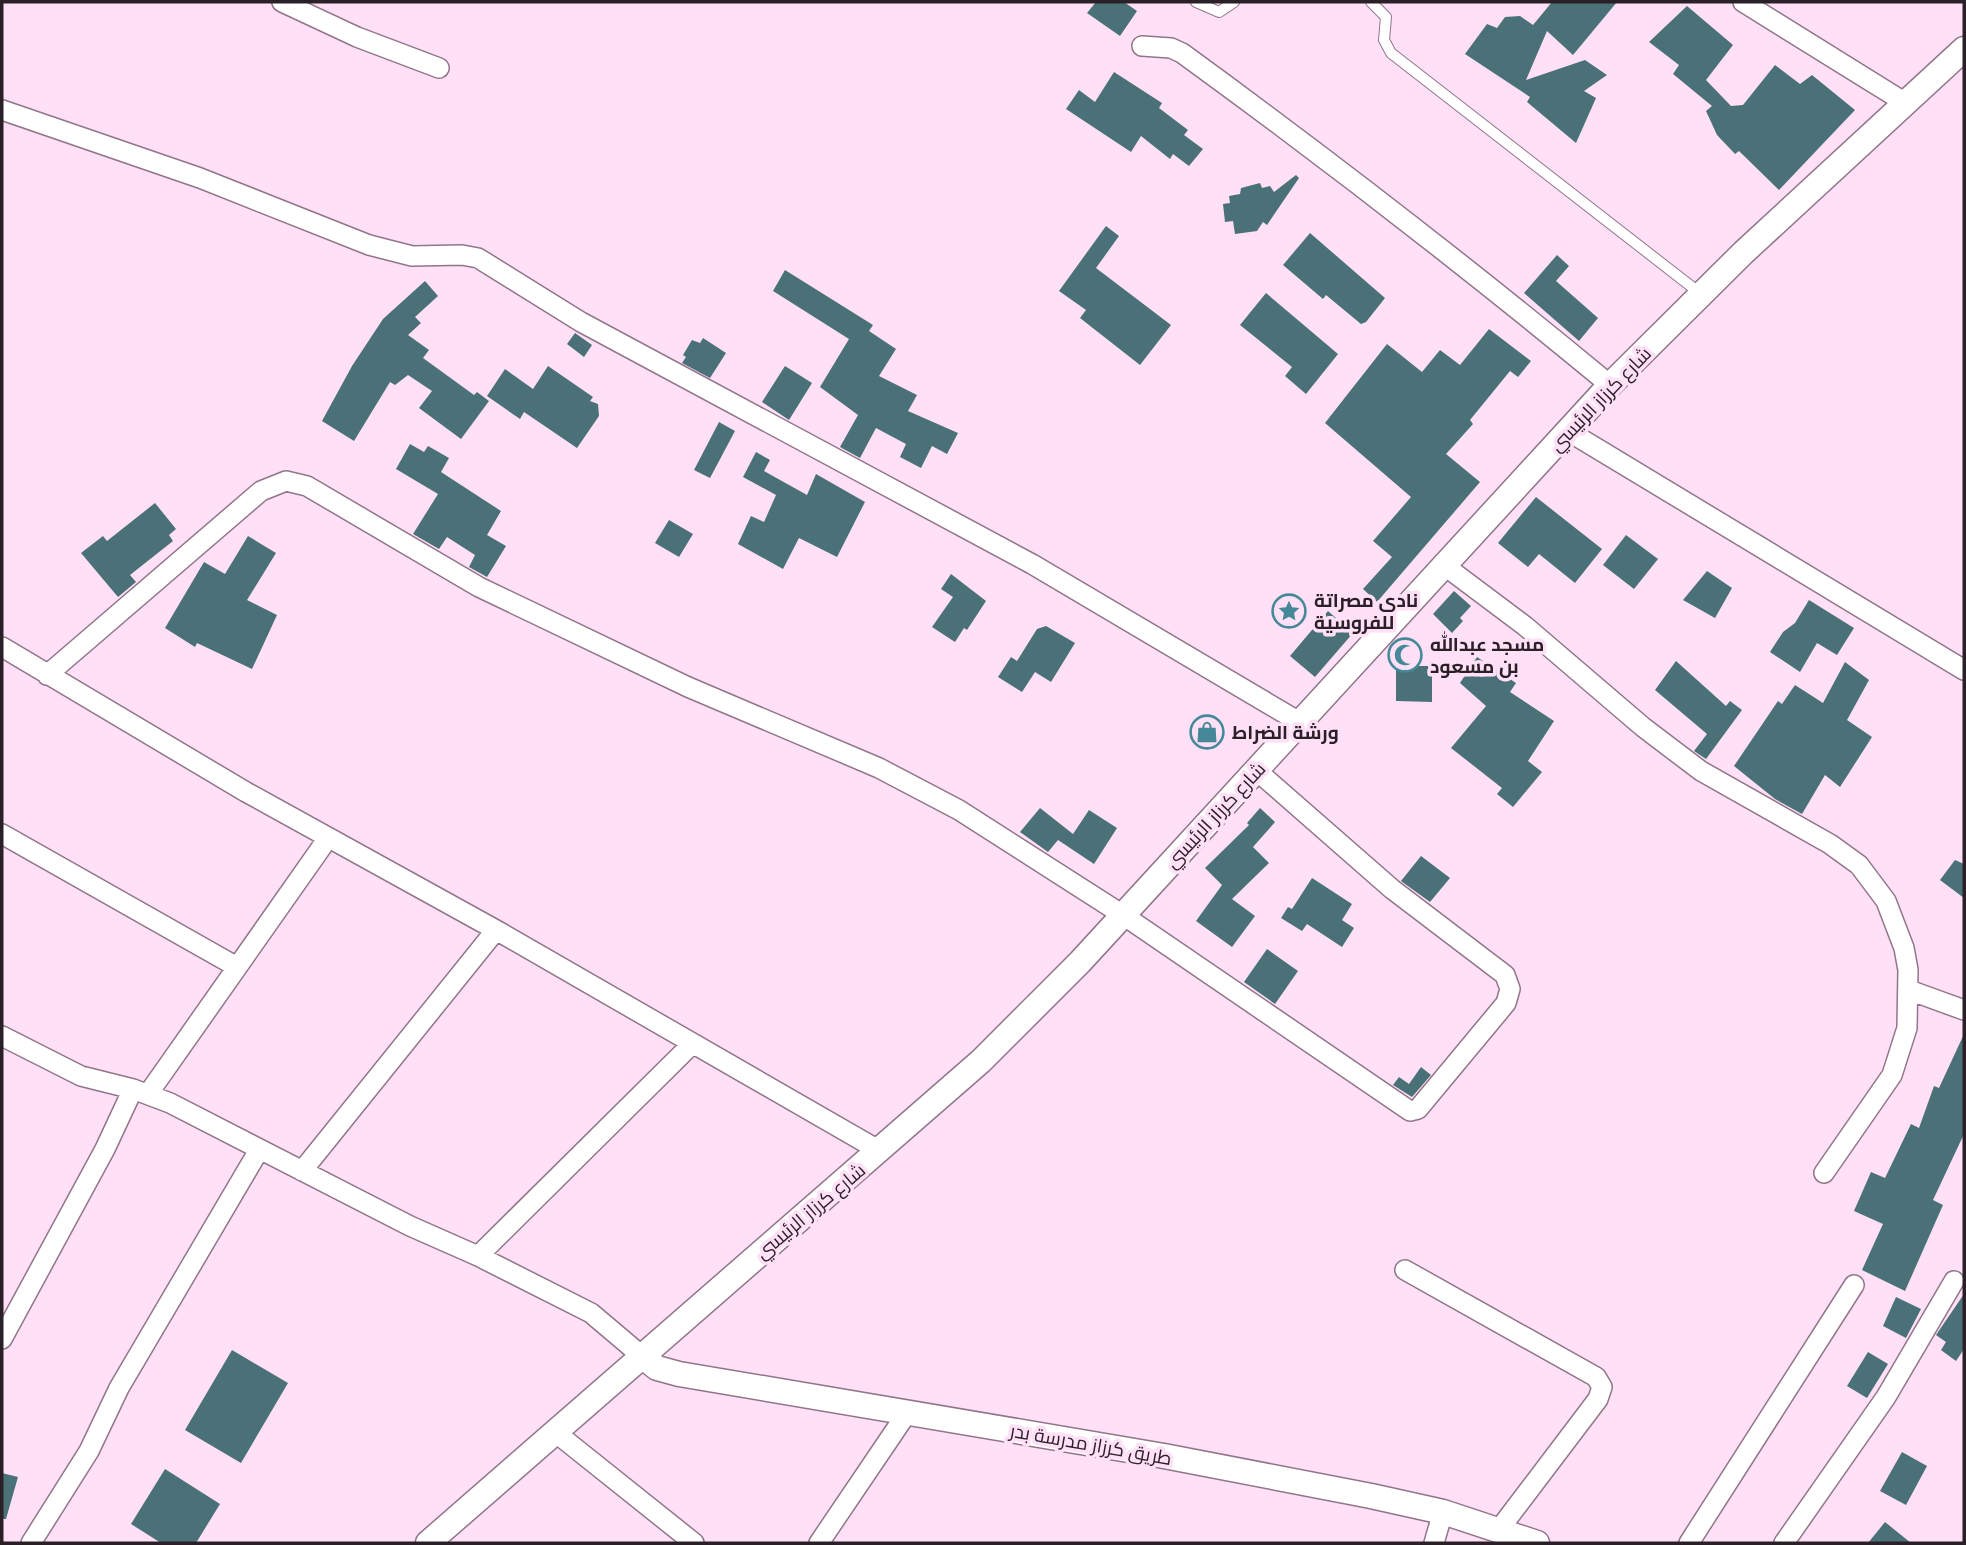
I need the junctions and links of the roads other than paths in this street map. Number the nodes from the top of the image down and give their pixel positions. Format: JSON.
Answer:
{"nodes":[{"id":1,"x":282,"y":2,"type":"edge"},
{"id":2,"x":1196,"y":2,"type":"edge"},
{"id":3,"x":1234,"y":2,"type":"edge"},
{"id":4,"x":1371,"y":2,"type":"edge"},
{"id":5,"x":1742,"y":2,"type":"edge"},
{"id":6,"x":1142,"y":46,"type":"dead end"},
{"id":7,"x":1964,"y":49,"type":"edge"},
{"id":8,"x":439,"y":68,"type":"dead end"},
{"id":9,"x":1904,"y":102,"type":"junction"},
{"id":10,"x":2,"y":110,"type":"edge"},
{"id":11,"x":1701,"y":295,"type":"junction"},
{"id":12,"x":1611,"y":386,"type":"junction"},
{"id":13,"x":1568,"y":431,"type":"junction"},
{"id":14,"x":1445,"y":566,"type":"junction"},
{"id":15,"x":2,"y":647,"type":"edge"},
{"id":16,"x":1964,"y":670,"type":"edge"},
{"id":17,"x":47,"y":675,"type":"junction"},
{"id":18,"x":1301,"y":723,"type":"junction"},
{"id":19,"x":1256,"y":770,"type":"junction"},
{"id":20,"x":2,"y":834,"type":"edge"},
{"id":21,"x":328,"y":838,"type":"junction"},
{"id":22,"x":1123,"y":915,"type":"junction"},
{"id":23,"x":496,"y":930,"type":"junction"},
{"id":24,"x":237,"y":967,"type":"junction"},
{"id":25,"x":1909,"y":990,"type":"junction"},
{"id":26,"x":1964,"y":1010,"type":"edge"},
{"id":27,"x":2,"y":1036,"type":"edge"},
{"id":28,"x":692,"y":1044,"type":"junction"},
{"id":29,"x":140,"y":1091,"type":"junction"},
{"id":30,"x":259,"y":1150,"type":"junction"},
{"id":31,"x":880,"y":1151,"type":"junction"},
{"id":32,"x":302,"y":1171,"type":"junction"},
{"id":33,"x":1824,"y":1173,"type":"dead end"},
{"id":34,"x":478,"y":1256,"type":"junction"},
{"id":35,"x":1405,"y":1270,"type":"dead end"},
{"id":36,"x":1954,"y":1281,"type":"dead end"},
{"id":37,"x":1854,"y":1285,"type":"dead end"},
{"id":38,"x":2,"y":1339,"type":"edge"},
{"id":39,"x":643,"y":1357,"type":"junction"},
{"id":40,"x":906,"y":1413,"type":"junction"},
{"id":41,"x":555,"y":1432,"type":"junction"},
{"id":42,"x":1443,"y":1513,"type":"junction"},
{"id":43,"x":1498,"y":1531,"type":"junction"},
{"id":44,"x":439,"y":1540,"type":"edge"},
{"id":45,"x":31,"y":1543,"type":"edge"},
{"id":46,"x":694,"y":1543,"type":"edge"},
{"id":47,"x":819,"y":1543,"type":"edge"},
{"id":48,"x":1434,"y":1543,"type":"edge"},
{"id":49,"x":1537,"y":1543,"type":"edge"},
{"id":50,"x":1689,"y":1543,"type":"edge"},
{"id":51,"x":1784,"y":1543,"type":"edge"}],
"edges":[{"from":1,"to":8,"type":"street"},
{"from":2,"to":3,"type":"lane"},
{"from":4,"to":11,"type":"lane"},
{"from":5,"to":9,"type":"street"},
{"from":6,"to":12,"type":"street"},
{"from":7,"to":9,"type":"street","name":"شارع كرزاز الرئيسي"},
{"from":9,"to":11,"type":"street","name":"شارع كرزاز الرئيسي"},
{"from":10,"to":18,"type":"street"},
{"from":11,"to":12,"type":"street","name":"شارع كرزاز الرئيسي"},
{"from":12,"to":13,"type":"street","name":"شارع كرزاز الرئيسي"},
{"from":13,"to":14,"type":"street","name":"شارع كرزاز الرئيسي"},
{"from":13,"to":16,"type":"street"},
{"from":14,"to":18,"type":"street","name":"شارع كرزاز الرئيسي"},
{"from":14,"to":25,"type":"street"},
{"from":15,"to":17,"type":"street"},
{"from":17,"to":21,"type":"street"},
{"from":17,"to":22,"type":"street"},
{"from":18,"to":19,"type":"street","name":"شارع كرزاز الرئيسي"},
{"from":19,"to":22,"type":"street","name":"شارع كرزاز الرئيسي"},
{"from":19,"to":22,"type":"street"},
{"from":20,"to":24,"type":"street"},
{"from":21,"to":23,"type":"street"},
{"from":21,"to":24,"type":"street"},
{"from":22,"to":31,"type":"street","name":"شارع كرزاز الرئيسي"},
{"from":23,"to":28,"type":"street"},
{"from":23,"to":32,"type":"street"},
{"from":24,"to":29,"type":"street"},
{"from":25,"to":26,"type":"street"},
{"from":25,"to":33,"type":"street"},
{"from":27,"to":29,"type":"street"},
{"from":28,"to":31,"type":"street"},
{"from":28,"to":34,"type":"street"},
{"from":29,"to":30,"type":"street"},
{"from":29,"to":38,"type":"street"},
{"from":30,"to":32,"type":"street"},
{"from":30,"to":45,"type":"street"},
{"from":31,"to":39,"type":"street","name":"شارع كرزاز الرئيسي"},
{"from":32,"to":34,"type":"street"},
{"from":34,"to":39,"type":"street"},
{"from":35,"to":43,"type":"street"},
{"from":36,"to":51,"type":"street"},
{"from":37,"to":50,"type":"street"},
{"from":39,"to":40,"type":"street","name":"طريق كرزاز مدرسة بدر"},
{"from":39,"to":41,"type":"street","name":"شارع كرزاز الرئيسي"},
{"from":40,"to":42,"type":"street","name":"طريق كرزاز مدرسة بدر"},
{"from":40,"to":47,"type":"street"},
{"from":41,"to":44,"type":"street","name":"شارع كرزاز الرئيسي"},
{"from":41,"to":46,"type":"street"},
{"from":42,"to":43,"type":"street","name":"طريق كرزاز مدرسة بدر"},
{"from":42,"to":48,"type":"street"},
{"from":43,"to":49,"type":"street","name":"طريق كرزاز مدرسة بدر"}]}
